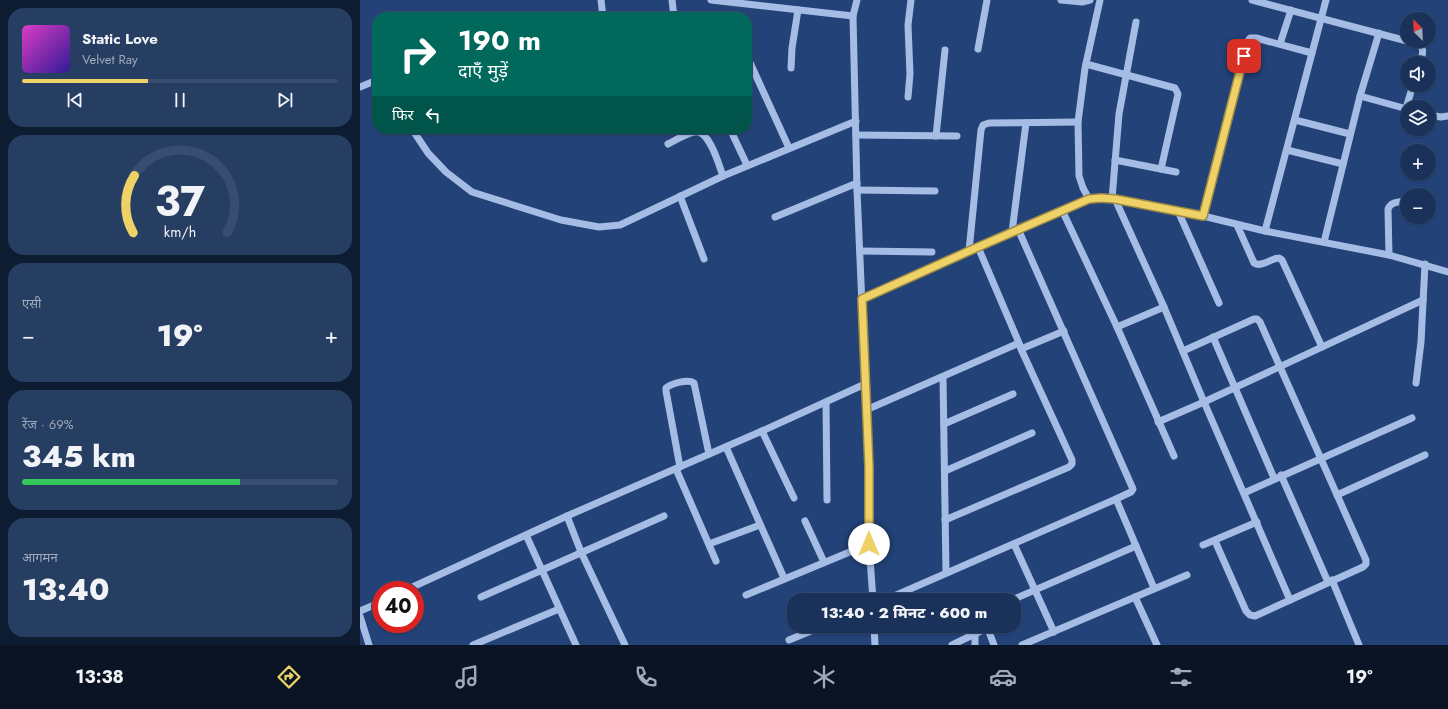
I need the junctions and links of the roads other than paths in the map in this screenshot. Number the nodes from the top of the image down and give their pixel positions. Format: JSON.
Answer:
{"nodes":[{"id":1,"x":601,"y":0,"type":"edge"},
{"id":2,"x":672,"y":0,"type":"edge"},
{"id":3,"x":711,"y":0,"type":"edge"},
{"id":4,"x":857,"y":0,"type":"edge"},
{"id":5,"x":910,"y":0,"type":"edge"},
{"id":6,"x":987,"y":0,"type":"edge"},
{"id":7,"x":1061,"y":0,"type":"edge"},
{"id":8,"x":1090,"y":0,"type":"edge"},
{"id":9,"x":1100,"y":0,"type":"edge"},
{"id":10,"x":1252,"y":0,"type":"edge"},
{"id":11,"x":1326,"y":0,"type":"edge"},
{"id":12,"x":1261,"y":1,"type":"edge"},
{"id":13,"x":798,"y":10,"type":"junction"},
{"id":14,"x":1290,"y":10,"type":"junction"},
{"id":15,"x":602,"y":12,"type":"edge"},
{"id":16,"x":673,"y":12,"type":"edge"},
{"id":17,"x":853,"y":16,"type":"junction"},
{"id":18,"x":1322,"y":18,"type":"junction"},
{"id":19,"x":1136,"y":22,"type":"dead end"},
{"id":20,"x":1379,"y":33,"type":"junction"},
{"id":21,"x":1400,"y":39,"type":"edge"},
{"id":22,"x":1280,"y":44,"type":"junction"},
{"id":23,"x":978,"y":49,"type":"dead end"},
{"id":24,"x":945,"y":50,"type":"dead end"},
{"id":25,"x":1312,"y":53,"type":"junction"},
{"id":26,"x":1086,"y":64,"type":"junction"},
{"id":27,"x":752,"y":67,"type":"edge"},
{"id":28,"x":791,"y":68,"type":"dead end"},
{"id":29,"x":1125,"y":75,"type":"junction"},
{"id":30,"x":372,"y":82,"type":"edge"},
{"id":31,"x":360,"y":87,"type":"edge"},
{"id":32,"x":1360,"y":96,"type":"junction"},
{"id":33,"x":908,"y":97,"type":"dead end"},
{"id":34,"x":1400,"y":106,"type":"edge"},
{"id":35,"x":1436,"y":116,"type":"edge"},
{"id":36,"x":1448,"y":116,"type":"edge"},
{"id":37,"x":1295,"y":120,"type":"junction"},
{"id":38,"x":856,"y":121,"type":"junction"},
{"id":39,"x":1078,"y":122,"type":"junction"},
{"id":40,"x":1026,"y":123,"type":"junction"},
{"id":41,"x":415,"y":134,"type":"edge"},
{"id":42,"x":690,"y":134,"type":"edge"},
{"id":43,"x":704,"y":134,"type":"edge"},
{"id":44,"x":732,"y":134,"type":"edge"},
{"id":45,"x":1350,"y":134,"type":"junction"},
{"id":46,"x":856,"y":135,"type":"junction"},
{"id":47,"x":936,"y":136,"type":"junction"},
{"id":48,"x":957,"y":136,"type":"dead end"},
{"id":49,"x":668,"y":144,"type":"dead end"},
{"id":50,"x":789,"y":148,"type":"junction"},
{"id":51,"x":1287,"y":150,"type":"junction"},
{"id":52,"x":1114,"y":160,"type":"junction"},
{"id":53,"x":1343,"y":164,"type":"junction"},
{"id":54,"x":747,"y":165,"type":"junction"},
{"id":55,"x":1161,"y":169,"type":"junction"},
{"id":56,"x":1176,"y":172,"type":"dead end"},
{"id":57,"x":723,"y":176,"type":"junction"},
{"id":58,"x":857,"y":186,"type":"junction"},
{"id":59,"x":935,"y":191,"type":"dead end"},
{"id":60,"x":680,"y":196,"type":"junction"},
{"id":61,"x":1089,"y":199,"type":"junction"},
{"id":62,"x":1113,"y":199,"type":"junction"},
{"id":63,"x":1400,"y":202,"type":"edge"},
{"id":64,"x":1062,"y":210,"type":"junction"},
{"id":65,"x":1178,"y":211,"type":"junction"},
{"id":66,"x":1203,"y":216,"type":"junction"},
{"id":67,"x":775,"y":217,"type":"dead end"},
{"id":68,"x":1237,"y":225,"type":"junction"},
{"id":69,"x":1015,"y":231,"type":"junction"},
{"id":70,"x":1265,"y":231,"type":"junction"},
{"id":71,"x":1324,"y":242,"type":"junction"},
{"id":72,"x":978,"y":247,"type":"junction"},
{"id":73,"x":860,"y":251,"type":"junction"},
{"id":74,"x":969,"y":251,"type":"junction"},
{"id":75,"x":932,"y":252,"type":"dead end"},
{"id":76,"x":1389,"y":255,"type":"junction"},
{"id":77,"x":704,"y":259,"type":"dead end"},
{"id":78,"x":1425,"y":264,"type":"junction"},
{"id":79,"x":1448,"y":272,"type":"edge"},
{"id":80,"x":862,"y":299,"type":"junction"},
{"id":81,"x":1423,"y":300,"type":"junction"},
{"id":82,"x":1219,"y":303,"type":"dead end"},
{"id":83,"x":1164,"y":307,"type":"junction"},
{"id":84,"x":1117,"y":328,"type":"junction"},
{"id":85,"x":1064,"y":331,"type":"junction"},
{"id":86,"x":1213,"y":337,"type":"junction"},
{"id":87,"x":1020,"y":346,"type":"junction"},
{"id":88,"x":1322,"y":347,"type":"junction"},
{"id":89,"x":1183,"y":351,"type":"junction"},
{"id":90,"x":1279,"y":367,"type":"junction"},
{"id":91,"x":943,"y":377,"type":"junction"},
{"id":92,"x":1416,"y":383,"type":"dead end"},
{"id":93,"x":865,"y":384,"type":"junction"},
{"id":94,"x":1235,"y":387,"type":"junction"},
{"id":95,"x":1013,"y":394,"type":"dead end"},
{"id":96,"x":826,"y":402,"type":"junction"},
{"id":97,"x":1204,"y":402,"type":"junction"},
{"id":98,"x":866,"y":410,"type":"junction"},
{"id":99,"x":1412,"y":418,"type":"dead end"},
{"id":100,"x":1158,"y":422,"type":"junction"},
{"id":101,"x":944,"y":424,"type":"junction"},
{"id":102,"x":762,"y":431,"type":"junction"},
{"id":103,"x":1032,"y":433,"type":"dead end"},
{"id":104,"x":726,"y":447,"type":"junction"},
{"id":105,"x":709,"y":454,"type":"junction"},
{"id":106,"x":1425,"y":455,"type":"dead end"},
{"id":107,"x":1174,"y":456,"type":"dead end"},
{"id":108,"x":1320,"y":458,"type":"junction"},
{"id":109,"x":678,"y":468,"type":"junction"},
{"id":110,"x":945,"y":471,"type":"junction"},
{"id":111,"x":1281,"y":475,"type":"junction"},
{"id":112,"x":1274,"y":478,"type":"junction"},
{"id":113,"x":1244,"y":493,"type":"junction"},
{"id":114,"x":1337,"y":495,"type":"junction"},
{"id":115,"x":794,"y":498,"type":"dead end"},
{"id":116,"x":1116,"y":499,"type":"junction"},
{"id":117,"x":827,"y":500,"type":"dead end"},
{"id":118,"x":567,"y":516,"type":"junction"},
{"id":119,"x":664,"y":516,"type":"dead end"},
{"id":120,"x":945,"y":520,"type":"junction"},
{"id":121,"x":805,"y":521,"type":"dead end"},
{"id":122,"x":1257,"y":522,"type":"junction"},
{"id":123,"x":760,"y":525,"type":"junction"},
{"id":124,"x":526,"y":535,"type":"junction"},
{"id":125,"x":1215,"y":541,"type":"junction"},
{"id":126,"x":709,"y":544,"type":"junction"},
{"id":127,"x":869,"y":544,"type":"junction"},
{"id":128,"x":1014,"y":544,"type":"junction"},
{"id":129,"x":1136,"y":546,"type":"junction"},
{"id":130,"x":1203,"y":546,"type":"dead end"},
{"id":131,"x":581,"y":552,"type":"junction"},
{"id":132,"x":716,"y":561,"type":"dead end"},
{"id":133,"x":824,"y":562,"type":"junction"},
{"id":134,"x":541,"y":570,"type":"junction"},
{"id":135,"x":946,"y":573,"type":"junction"},
{"id":136,"x":1187,"y":575,"type":"dead end"},
{"id":137,"x":784,"y":578,"type":"junction"},
{"id":138,"x":1330,"y":581,"type":"junction"},
{"id":139,"x":424,"y":582,"type":"edge"},
{"id":140,"x":1154,"y":588,"type":"junction"},
{"id":141,"x":1035,"y":589,"type":"junction"},
{"id":142,"x":872,"y":593,"type":"edge"},
{"id":143,"x":902,"y":593,"type":"edge"},
{"id":144,"x":746,"y":595,"type":"dead end"},
{"id":145,"x":1021,"y":596,"type":"edge"},
{"id":146,"x":1135,"y":596,"type":"junction"},
{"id":147,"x":481,"y":597,"type":"dead end"},
{"id":148,"x":1290,"y":600,"type":"junction"},
{"id":149,"x":372,"y":606,"type":"edge"},
{"id":150,"x":559,"y":609,"type":"junction"},
{"id":151,"x":360,"y":611,"type":"edge"},
{"id":152,"x":360,"y":616,"type":"edge"},
{"id":153,"x":1054,"y":632,"type":"junction"},
{"id":154,"x":806,"y":633,"type":"edge"},
{"id":155,"x":874,"y":633,"type":"edge"},
{"id":156,"x":975,"y":634,"type":"junction"},
{"id":157,"x":789,"y":640,"type":"dead end"},
{"id":158,"x":369,"y":645,"type":"edge"},
{"id":159,"x":473,"y":645,"type":"edge"},
{"id":160,"x":576,"y":645,"type":"edge"},
{"id":161,"x":625,"y":645,"type":"edge"},
{"id":162,"x":875,"y":645,"type":"edge"},
{"id":163,"x":952,"y":645,"type":"edge"},
{"id":164,"x":975,"y":645,"type":"edge"},
{"id":165,"x":994,"y":645,"type":"edge"},
{"id":166,"x":1022,"y":645,"type":"edge"},
{"id":167,"x":1157,"y":645,"type":"edge"},
{"id":168,"x":1359,"y":645,"type":"edge"}],
"edges":[{"from":1,"to":15,"type":"street"},
{"from":2,"to":16,"type":"street"},
{"from":3,"to":13,"type":"street"},
{"from":4,"to":17,"type":"street"},
{"from":5,"to":33,"type":"street"},
{"from":6,"to":23,"type":"street"},
{"from":7,"to":8,"type":"street"},
{"from":9,"to":26,"type":"street"},
{"from":10,"to":12,"type":"street"},
{"from":11,"to":18,"type":"street"},
{"from":12,"to":14,"type":"street"},
{"from":13,"to":17,"type":"street"},
{"from":13,"to":28,"type":"street"},
{"from":14,"to":18,"type":"street"},
{"from":14,"to":22,"type":"street"},
{"from":17,"to":38,"type":"street"},
{"from":18,"to":20,"type":"street"},
{"from":18,"to":25,"type":"street"},
{"from":19,"to":29,"type":"street"},
{"from":20,"to":21,"type":"street"},
{"from":20,"to":32,"type":"street"},
{"from":22,"to":25,"type":"street"},
{"from":22,"to":66,"type":"street"},
{"from":24,"to":47,"type":"street"},
{"from":25,"to":37,"type":"street"},
{"from":26,"to":29,"type":"street"},
{"from":26,"to":39,"type":"street"},
{"from":27,"to":50,"type":"street"},
{"from":29,"to":52,"type":"street"},
{"from":29,"to":55,"type":"street"},
{"from":30,"to":31,"type":"street"},
{"from":32,"to":34,"type":"street"},
{"from":32,"to":45,"type":"street"},
{"from":35,"to":36,"type":"street"},
{"from":37,"to":45,"type":"street"},
{"from":37,"to":51,"type":"street"},
{"from":38,"to":46,"type":"street"},
{"from":38,"to":50,"type":"street"},
{"from":39,"to":40,"type":"street"},
{"from":39,"to":61,"type":"street"},
{"from":40,"to":69,"type":"street"},
{"from":40,"to":74,"type":"street"},
{"from":41,"to":60,"type":"street"},
{"from":42,"to":49,"type":"street"},
{"from":43,"to":57,"type":"street"},
{"from":44,"to":54,"type":"street"},
{"from":45,"to":53,"type":"street"},
{"from":46,"to":47,"type":"street"},
{"from":46,"to":58,"type":"street"},
{"from":47,"to":48,"type":"street"},
{"from":50,"to":54,"type":"street"},
{"from":51,"to":53,"type":"street"},
{"from":51,"to":70,"type":"street"},
{"from":52,"to":55,"type":"street"},
{"from":52,"to":62,"type":"street"},
{"from":53,"to":71,"type":"street"},
{"from":54,"to":57,"type":"street"},
{"from":55,"to":56,"type":"street"},
{"from":57,"to":60,"type":"street"},
{"from":58,"to":59,"type":"street"},
{"from":58,"to":67,"type":"street"},
{"from":58,"to":73,"type":"street"},
{"from":60,"to":77,"type":"street"},
{"from":61,"to":62,"type":"street"},
{"from":61,"to":64,"type":"street"},
{"from":62,"to":65,"type":"street"},
{"from":62,"to":83,"type":"street"},
{"from":63,"to":76,"type":"street"},
{"from":64,"to":69,"type":"street"},
{"from":64,"to":84,"type":"street"},
{"from":65,"to":66,"type":"street"},
{"from":65,"to":82,"type":"street"},
{"from":66,"to":68,"type":"street"},
{"from":68,"to":70,"type":"street"},
{"from":68,"to":88,"type":"street"},
{"from":69,"to":72,"type":"street"},
{"from":69,"to":85,"type":"street"},
{"from":70,"to":71,"type":"street"},
{"from":71,"to":76,"type":"street"},
{"from":72,"to":74,"type":"street"},
{"from":72,"to":87,"type":"street"},
{"from":73,"to":75,"type":"street"},
{"from":73,"to":80,"type":"street"},
{"from":74,"to":80,"type":"street"},
{"from":76,"to":78,"type":"street"},
{"from":78,"to":79,"type":"street"},
{"from":78,"to":81,"type":"street"},
{"from":80,"to":93,"type":"street"},
{"from":81,"to":88,"type":"street"},
{"from":81,"to":92,"type":"street"},
{"from":83,"to":84,"type":"street"},
{"from":83,"to":89,"type":"street"},
{"from":84,"to":100,"type":"street"},
{"from":85,"to":87,"type":"street"},
{"from":85,"to":116,"type":"street"},
{"from":86,"to":89,"type":"street"},
{"from":86,"to":90,"type":"street"},
{"from":86,"to":94,"type":"street"},
{"from":87,"to":91,"type":"street"},
{"from":87,"to":120,"type":"street"},
{"from":88,"to":90,"type":"street"},
{"from":89,"to":97,"type":"street"},
{"from":90,"to":94,"type":"street"},
{"from":90,"to":108,"type":"street"},
{"from":91,"to":98,"type":"street"},
{"from":91,"to":101,"type":"street"},
{"from":93,"to":96,"type":"street"},
{"from":93,"to":98,"type":"street"},
{"from":94,"to":97,"type":"street"},
{"from":94,"to":112,"type":"street"},
{"from":95,"to":101,"type":"street"},
{"from":96,"to":102,"type":"street"},
{"from":96,"to":117,"type":"street"},
{"from":97,"to":100,"type":"street"},
{"from":97,"to":113,"type":"street"},
{"from":98,"to":127,"type":"street"},
{"from":99,"to":108,"type":"street"},
{"from":100,"to":107,"type":"street"},
{"from":101,"to":110,"type":"street"},
{"from":102,"to":104,"type":"street"},
{"from":102,"to":115,"type":"street"},
{"from":103,"to":110,"type":"street"},
{"from":104,"to":105,"type":"street"},
{"from":104,"to":123,"type":"street"},
{"from":105,"to":109,"type":"street"},
{"from":105,"to":109,"type":"street"},
{"from":106,"to":114,"type":"street"},
{"from":108,"to":111,"type":"street"},
{"from":108,"to":114,"type":"street"},
{"from":109,"to":118,"type":"street"},
{"from":109,"to":126,"type":"street"},
{"from":110,"to":120,"type":"street"},
{"from":111,"to":112,"type":"street"},
{"from":111,"to":138,"type":"street"},
{"from":112,"to":113,"type":"street"},
{"from":113,"to":122,"type":"street"},
{"from":114,"to":138,"type":"street"},
{"from":116,"to":128,"type":"street"},
{"from":116,"to":129,"type":"street"},
{"from":118,"to":124,"type":"street"},
{"from":118,"to":131,"type":"street"},
{"from":119,"to":131,"type":"street"},
{"from":120,"to":135,"type":"street"},
{"from":121,"to":133,"type":"street"},
{"from":122,"to":125,"type":"street"},
{"from":122,"to":148,"type":"street"},
{"from":123,"to":126,"type":"street"},
{"from":123,"to":137,"type":"street"},
{"from":124,"to":134,"type":"street"},
{"from":124,"to":139,"type":"street"},
{"from":125,"to":130,"type":"street"},
{"from":125,"to":148,"type":"street"},
{"from":126,"to":132,"type":"street"},
{"from":127,"to":133,"type":"street"},
{"from":127,"to":142,"type":"street"},
{"from":128,"to":135,"type":"street"},
{"from":128,"to":141,"type":"street"},
{"from":129,"to":140,"type":"street"},
{"from":129,"to":141,"type":"street"},
{"from":131,"to":134,"type":"street"},
{"from":131,"to":161,"type":"street"},
{"from":133,"to":137,"type":"street"},
{"from":134,"to":147,"type":"street"},
{"from":134,"to":150,"type":"street"},
{"from":135,"to":143,"type":"street"},
{"from":136,"to":140,"type":"street"},
{"from":137,"to":144,"type":"street"},
{"from":138,"to":148,"type":"street"},
{"from":138,"to":168,"type":"street"},
{"from":140,"to":146,"type":"street"},
{"from":141,"to":145,"type":"street"},
{"from":141,"to":153,"type":"street"},
{"from":146,"to":153,"type":"street"},
{"from":146,"to":167,"type":"street"},
{"from":149,"to":151,"type":"street"},
{"from":150,"to":159,"type":"street"},
{"from":150,"to":160,"type":"street"},
{"from":152,"to":158,"type":"street"},
{"from":153,"to":166,"type":"street"},
{"from":154,"to":157,"type":"street"},
{"from":155,"to":162,"type":"street"},
{"from":156,"to":163,"type":"street"},
{"from":156,"to":164,"type":"street"},
{"from":156,"to":165,"type":"street"}]}
